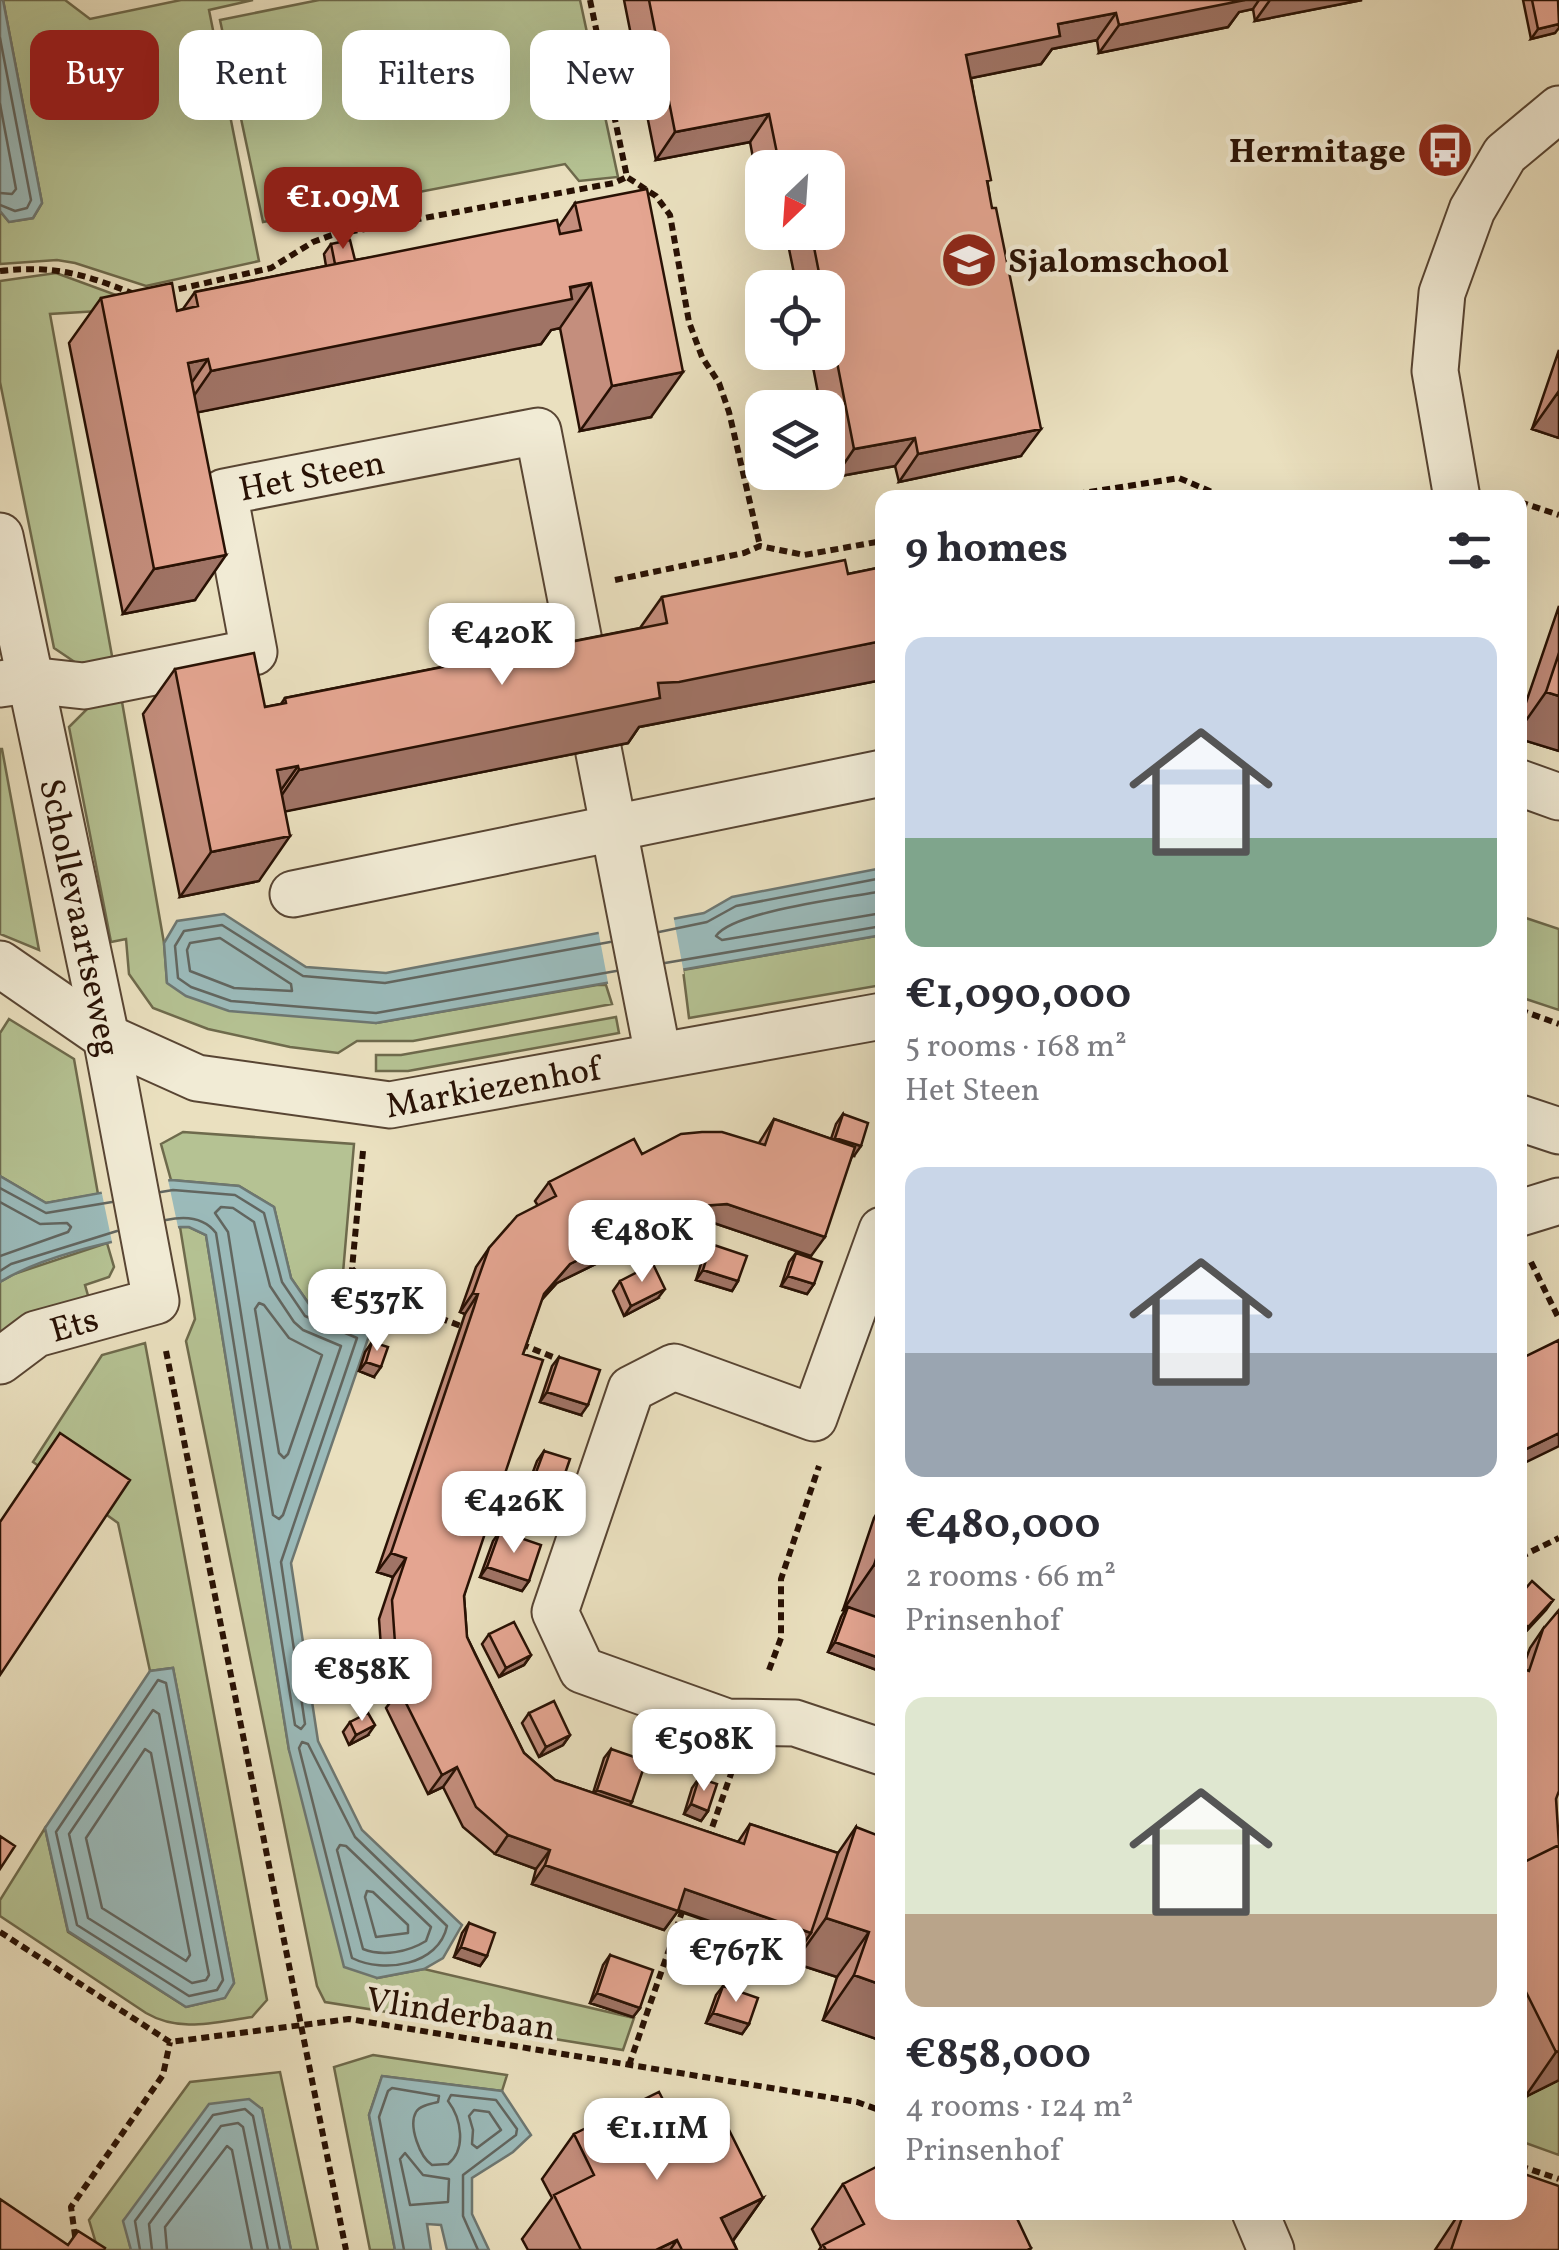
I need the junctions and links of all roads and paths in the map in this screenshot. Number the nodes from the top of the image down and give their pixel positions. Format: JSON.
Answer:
{"nodes":[{"id":1,"x":590,"y":0,"type":"edge"},
{"id":2,"x":1559,"y":108,"type":"edge"},
{"id":3,"x":627,"y":177,"type":"junction"},
{"id":4,"x":0,"y":271,"type":"edge"},
{"id":5,"x":156,"y":294,"type":"edge"},
{"id":6,"x":140,"y":296,"type":"edge"},
{"id":7,"x":1102,"y":490,"type":"edge"},
{"id":8,"x":1207,"y":490,"type":"edge"},
{"id":9,"x":1457,"y":490,"type":"edge"},
{"id":10,"x":1527,"y":504,"type":"edge"},
{"id":11,"x":1559,"y":515,"type":"edge"},
{"id":12,"x":0,"y":536,"type":"edge"},
{"id":13,"x":875,"y":542,"type":"edge"},
{"id":14,"x":760,"y":546,"type":"junction"},
{"id":15,"x":571,"y":589,"type":"junction"},
{"id":16,"x":586,"y":676,"type":"edge"},
{"id":17,"x":14,"y":682,"type":"edge"},
{"id":18,"x":598,"y":748,"type":"edge"},
{"id":19,"x":875,"y":774,"type":"edge"},
{"id":20,"x":1527,"y":786,"type":"edge"},
{"id":21,"x":1559,"y":797,"type":"edge"},
{"id":22,"x":612,"y":827,"type":"junction"},
{"id":23,"x":292,"y":894,"type":"edge"},
{"id":24,"x":0,"y":964,"type":"edge"},
{"id":25,"x":1527,"y":1013,"type":"edge"},
{"id":26,"x":875,"y":1017,"type":"edge"},
{"id":27,"x":1559,"y":1024,"type":"edge"},
{"id":28,"x":106,"y":1037,"type":"junction"},
{"id":29,"x":658,"y":1055,"type":"junction"},
{"id":30,"x":368,"y":1102,"type":"junction"},
{"id":31,"x":1527,"y":1120,"type":"edge"},
{"id":32,"x":1559,"y":1131,"type":"edge"},
{"id":33,"x":1559,"y":1201,"type":"edge"},
{"id":34,"x":1527,"y":1231,"type":"edge"},
{"id":35,"x":1527,"y":1241,"type":"edge"},
{"id":36,"x":875,"y":1249,"type":"edge"},
{"id":37,"x":156,"y":1301,"type":"junction"},
{"id":38,"x":1559,"y":1319,"type":"edge"},
{"id":39,"x":461,"y":1326,"type":"dead end"},
{"id":40,"x":520,"y":1343,"type":"edge"},
{"id":41,"x":0,"y":1362,"type":"edge"},
{"id":42,"x":631,"y":1389,"type":"junction"},
{"id":43,"x":814,"y":1418,"type":"junction"},
{"id":44,"x":1559,"y":1538,"type":"edge"},
{"id":45,"x":1527,"y":1553,"type":"edge"},
{"id":46,"x":748,"y":1722,"type":"junction"},
{"id":47,"x":875,"y":1750,"type":"edge"},
{"id":48,"x":702,"y":1855,"type":"edge"},
{"id":49,"x":682,"y":1912,"type":"edge"},
{"id":50,"x":0,"y":1932,"type":"edge"},
{"id":51,"x":302,"y":2027,"type":"junction"},
{"id":52,"x":170,"y":2042,"type":"junction"},
{"id":53,"x":629,"y":2065,"type":"junction"},
{"id":54,"x":875,"y":2108,"type":"edge"},
{"id":55,"x":1527,"y":2168,"type":"edge"},
{"id":56,"x":1559,"y":2179,"type":"edge"},
{"id":57,"x":1258,"y":2220,"type":"edge"},
{"id":58,"x":77,"y":2250,"type":"edge"},
{"id":59,"x":346,"y":2250,"type":"edge"},
{"id":60,"x":1271,"y":2250,"type":"edge"}],
"edges":[{"from":1,"to":3,"type":"path"},
{"from":2,"to":9,"type":"street"},
{"from":3,"to":5,"type":"path"},
{"from":3,"to":14,"type":"path"},
{"from":4,"to":6,"type":"path"},
{"from":7,"to":8,"type":"path"},
{"from":10,"to":11,"type":"path"},
{"from":12,"to":17,"type":"street","name":"Schollevaartseweg"},
{"from":13,"to":14,"type":"path"},
{"from":14,"to":15,"type":"path"},
{"from":15,"to":16,"type":"street","name":"Het Steen"},
{"from":15,"to":17,"type":"street","name":"Het Steen"},
{"from":17,"to":28,"type":"street","name":"Schollevaartseweg"},
{"from":18,"to":22,"type":"street"},
{"from":19,"to":22,"type":"street"},
{"from":20,"to":21,"type":"street"},
{"from":22,"to":23,"type":"street"},
{"from":22,"to":29,"type":"street"},
{"from":24,"to":28,"type":"street","name":"Markiezenhof"},
{"from":25,"to":27,"type":"path"},
{"from":26,"to":29,"type":"street","name":"Markiezenhof"},
{"from":28,"to":30,"type":"street","name":"Markiezenhof"},
{"from":28,"to":37,"type":"street","name":"Schollevaartseweg"},
{"from":29,"to":30,"type":"street","name":"Markiezenhof"},
{"from":30,"to":39,"type":"path"},
{"from":31,"to":32,"type":"street"},
{"from":33,"to":34,"type":"street"},
{"from":35,"to":38,"type":"path"},
{"from":36,"to":43,"type":"street"},
{"from":37,"to":41,"type":"street","name":"Ets"},
{"from":37,"to":51,"type":"path"},
{"from":40,"to":42,"type":"path"},
{"from":42,"to":43,"type":"street"},
{"from":42,"to":46,"type":"street"},
{"from":43,"to":46,"type":"path"},
{"from":44,"to":45,"type":"path"},
{"from":46,"to":47,"type":"street"},
{"from":46,"to":48,"type":"path"},
{"from":49,"to":53,"type":"path"},
{"from":50,"to":52,"type":"path"},
{"from":51,"to":52,"type":"path","name":"Vlinderbaan"},
{"from":51,"to":53,"type":"path","name":"Vlinderbaan"},
{"from":51,"to":59,"type":"path"},
{"from":52,"to":58,"type":"path"},
{"from":53,"to":54,"type":"path","name":"Vlinderbaan"},
{"from":55,"to":56,"type":"path"},
{"from":57,"to":60,"type":"street"}]}
